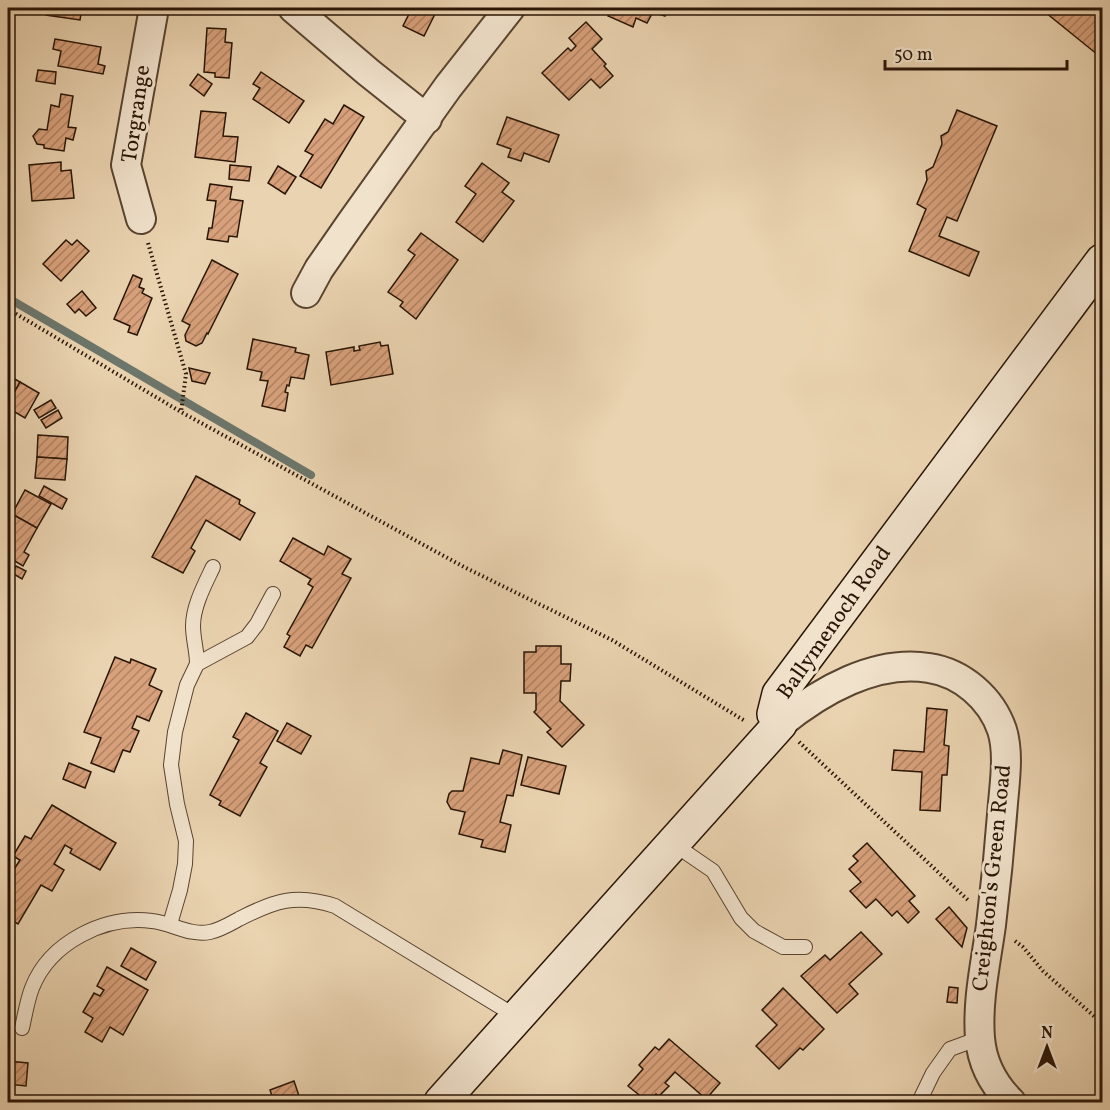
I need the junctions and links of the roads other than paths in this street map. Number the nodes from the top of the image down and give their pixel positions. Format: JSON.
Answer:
{"nodes":[{"id":1,"x":154,"y":8,"type":"edge"},
{"id":2,"x":293,"y":8,"type":"edge"},
{"id":3,"x":510,"y":8,"type":"edge"},
{"id":4,"x":427,"y":119,"type":"junction"},
{"id":5,"x":141,"y":219,"type":"road end"},
{"id":6,"x":1102,"y":261,"type":"edge"},
{"id":7,"x":306,"y":293,"type":"dead end"},
{"id":8,"x":213,"y":567,"type":"dead end"},
{"id":9,"x":273,"y":594,"type":"dead end"},
{"id":10,"x":196,"y":664,"type":"junction"},
{"id":11,"x":774,"y":730,"type":"junction"},
{"id":12,"x":672,"y":843,"type":"junction"},
{"id":13,"x":170,"y":924,"type":"junction"},
{"id":14,"x":806,"y":947,"type":"dead end"},
{"id":15,"x":517,"y":1017,"type":"junction"},
{"id":16,"x":22,"y":1028,"type":"dead end"},
{"id":17,"x":980,"y":1038,"type":"junction"},
{"id":18,"x":441,"y":1102,"type":"edge"},
{"id":19,"x":919,"y":1102,"type":"edge"},
{"id":20,"x":1011,"y":1102,"type":"edge"}],
"edges":[{"from":1,"to":5,"type":"street","name":"Torgrange"},
{"from":2,"to":4,"type":"street"},
{"from":3,"to":4,"type":"street"},
{"from":4,"to":7,"type":"street"},
{"from":6,"to":11,"type":"street","name":"Ballymenoch Road"},
{"from":8,"to":10,"type":"lane"},
{"from":9,"to":10,"type":"lane"},
{"from":10,"to":13,"type":"lane"},
{"from":11,"to":12,"type":"street"},
{"from":11,"to":17,"type":"street","name":"Creighton's Green Road"},
{"from":12,"to":14,"type":"lane"},
{"from":12,"to":15,"type":"street"},
{"from":13,"to":15,"type":"lane"},
{"from":13,"to":16,"type":"lane"},
{"from":15,"to":18,"type":"street"},
{"from":17,"to":19,"type":"lane"},
{"from":17,"to":20,"type":"street","name":"Creighton's Green Road"}]}
